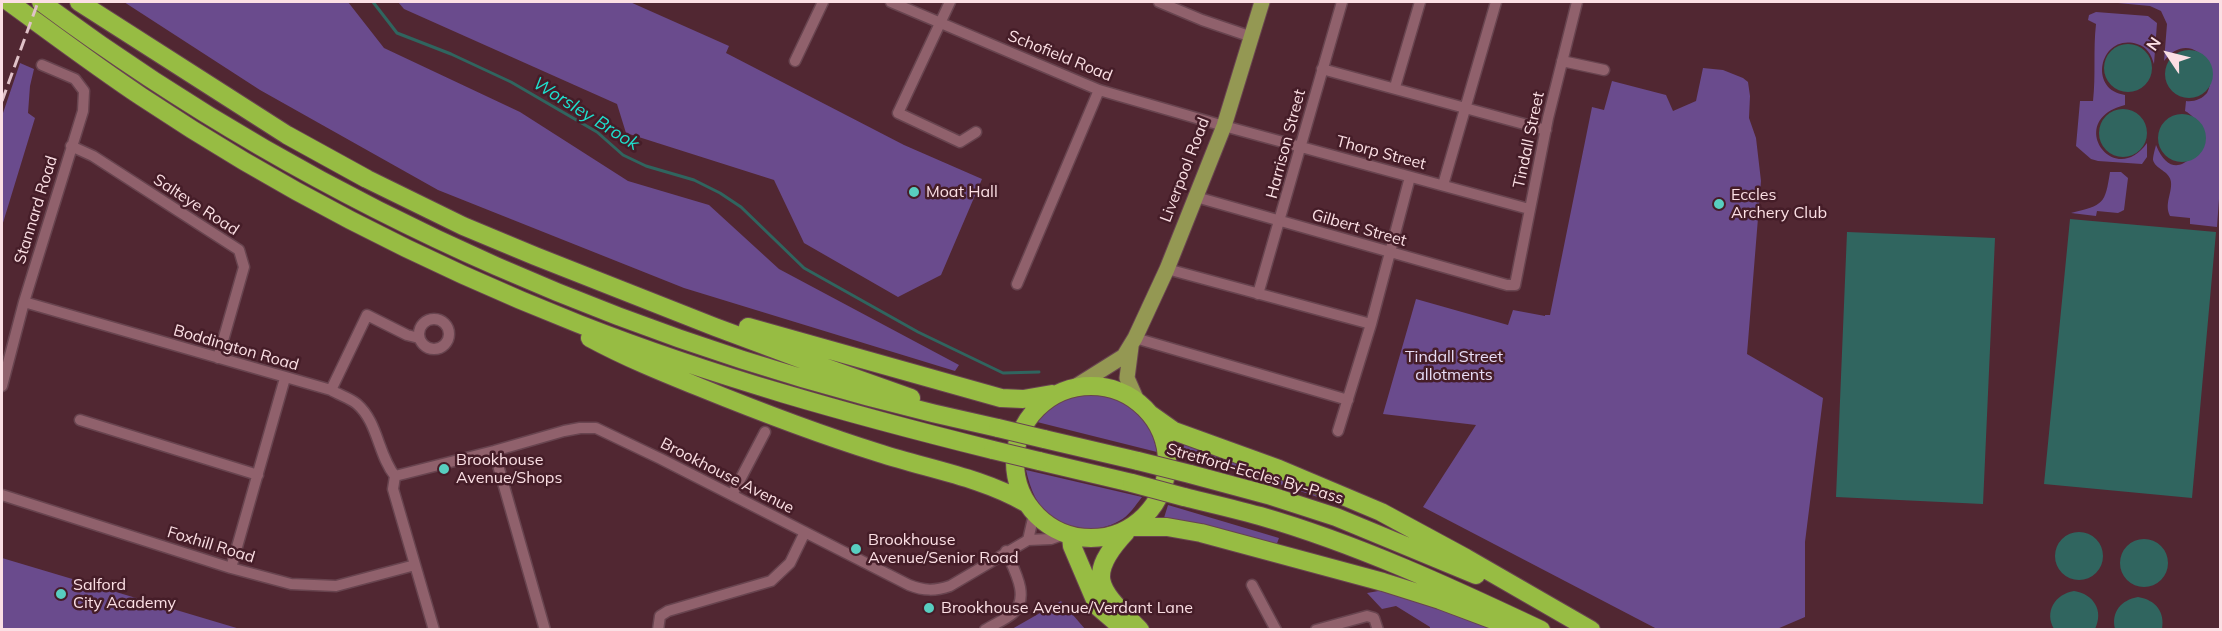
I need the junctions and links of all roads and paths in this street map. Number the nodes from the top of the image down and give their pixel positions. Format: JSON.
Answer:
{"nodes":[{"id":1,"x":9,"y":2,"type":"edge"},
{"id":2,"x":41,"y":2,"type":"edge"},
{"id":3,"x":79,"y":2,"type":"edge"},
{"id":4,"x":90,"y":2,"type":"edge"},
{"id":5,"x":823,"y":2,"type":"edge"},
{"id":6,"x":891,"y":2,"type":"edge"},
{"id":7,"x":950,"y":2,"type":"edge"},
{"id":8,"x":1159,"y":2,"type":"edge"},
{"id":9,"x":1262,"y":2,"type":"edge"},
{"id":10,"x":1342,"y":2,"type":"edge"},
{"id":11,"x":1420,"y":2,"type":"edge"},
{"id":12,"x":1496,"y":2,"type":"edge"},
{"id":13,"x":1577,"y":2,"type":"edge"},
{"id":14,"x":940,"y":24,"type":"junction"},
{"id":15,"x":129,"y":33,"type":"junction"},
{"id":16,"x":1252,"y":37,"type":"junction"},
{"id":17,"x":795,"y":61,"type":"dead end"},
{"id":18,"x":1562,"y":61,"type":"junction"},
{"id":19,"x":42,"y":65,"type":"dead end"},
{"id":20,"x":1322,"y":69,"type":"junction"},
{"id":21,"x":1604,"y":70,"type":"dead end"},
{"id":22,"x":1395,"y":87,"type":"junction"},
{"id":23,"x":1099,"y":90,"type":"junction"},
{"id":24,"x":1466,"y":108,"type":"junction"},
{"id":25,"x":1224,"y":126,"type":"junction"},
{"id":26,"x":1546,"y":130,"type":"junction"},
{"id":27,"x":976,"y":132,"type":"dead end"},
{"id":28,"x":71,"y":146,"type":"junction"},
{"id":29,"x":1300,"y":146,"type":"junction"},
{"id":30,"x":1410,"y":177,"type":"junction"},
{"id":31,"x":1443,"y":186,"type":"junction"},
{"id":32,"x":1196,"y":197,"type":"junction"},
{"id":33,"x":1529,"y":209,"type":"junction"},
{"id":34,"x":1280,"y":221,"type":"junction"},
{"id":35,"x":1390,"y":252,"type":"junction"},
{"id":36,"x":1167,"y":270,"type":"junction"},
{"id":37,"x":1017,"y":284,"type":"dead end"},
{"id":38,"x":1515,"y":285,"type":"joint"},
{"id":39,"x":1258,"y":294,"type":"junction"},
{"id":40,"x":24,"y":302,"type":"junction"},
{"id":41,"x":659,"y":304,"type":"junction"},
{"id":42,"x":537,"y":307,"type":"junction"},
{"id":43,"x":1371,"y":324,"type":"junction"},
{"id":44,"x":419,"y":338,"type":"dead end"},
{"id":45,"x":1133,"y":343,"type":"junction"},
{"id":46,"x":218,"y":358,"type":"junction"},
{"id":47,"x":285,"y":378,"type":"junction"},
{"id":48,"x":2,"y":386,"type":"edge"},
{"id":49,"x":331,"y":390,"type":"junction"},
{"id":50,"x":1068,"y":390,"type":"junction"},
{"id":51,"x":1348,"y":400,"type":"junction"},
{"id":52,"x":1144,"y":408,"type":"junction"},
{"id":53,"x":80,"y":420,"type":"dead end"},
{"id":54,"x":998,"y":428,"type":"junction"},
{"id":55,"x":1338,"y":431,"type":"dead end"},
{"id":56,"x":765,"y":432,"type":"dead end"},
{"id":57,"x":494,"y":452,"type":"junction"},
{"id":58,"x":258,"y":475,"type":"junction"},
{"id":59,"x":395,"y":477,"type":"junction"},
{"id":60,"x":2,"y":495,"type":"edge"},
{"id":61,"x":732,"y":495,"type":"junction"},
{"id":62,"x":1030,"y":508,"type":"junction"},
{"id":63,"x":1130,"y":528,"type":"junction"},
{"id":64,"x":805,"y":532,"type":"junction"},
{"id":65,"x":1068,"y":535,"type":"junction"},
{"id":66,"x":1028,"y":540,"type":"junction"},
{"id":67,"x":1006,"y":551,"type":"junction"},
{"id":68,"x":415,"y":565,"type":"junction"},
{"id":69,"x":231,"y":568,"type":"junction"},
{"id":70,"x":1252,"y":585,"type":"dead end"},
{"id":71,"x":434,"y":630,"type":"edge"},
{"id":72,"x":545,"y":630,"type":"edge"},
{"id":73,"x":658,"y":630,"type":"edge"},
{"id":74,"x":985,"y":630,"type":"edge"},
{"id":75,"x":1125,"y":630,"type":"edge"},
{"id":76,"x":1140,"y":630,"type":"edge"},
{"id":77,"x":1276,"y":630,"type":"edge"},
{"id":78,"x":1316,"y":630,"type":"edge"},
{"id":79,"x":1378,"y":630,"type":"edge"},
{"id":80,"x":1520,"y":630,"type":"edge"},
{"id":81,"x":1541,"y":630,"type":"edge"},
{"id":82,"x":1590,"y":630,"type":"edge"}],
"edges":[{"from":1,"to":42,"type":"highway"},
{"from":2,"to":54,"type":"highway"},
{"from":3,"to":15,"type":"highway"},
{"from":4,"to":15,"type":"highway"},
{"from":5,"to":17,"type":"street"},
{"from":6,"to":14,"type":"street","name":"Schofield Road"},
{"from":7,"to":14,"type":"street"},
{"from":8,"to":16,"type":"street"},
{"from":9,"to":16,"type":"main road","name":"Liverpool Road"},
{"from":10,"to":20,"type":"street","name":"Harrison Street"},
{"from":11,"to":22,"type":"street"},
{"from":12,"to":24,"type":"street"},
{"from":13,"to":18,"type":"street","name":"Tindall Street"},
{"from":14,"to":23,"type":"street","name":"Schofield Road"},
{"from":14,"to":27,"type":"street"},
{"from":15,"to":41,"type":"highway"},
{"from":16,"to":25,"type":"main road","name":"Liverpool Road"},
{"from":18,"to":21,"type":"street"},
{"from":18,"to":26,"type":"street","name":"Tindall Street"},
{"from":19,"to":28,"type":"street","name":"Stannard Road"},
{"from":20,"to":22,"type":"street"},
{"from":20,"to":29,"type":"street","name":"Harrison Street"},
{"from":22,"to":24,"type":"street"},
{"from":23,"to":25,"type":"street","name":"Schofield Road"},
{"from":23,"to":37,"type":"street"},
{"from":24,"to":26,"type":"street"},
{"from":24,"to":31,"type":"street"},
{"from":25,"to":29,"type":"street","name":"Thorp Street"},
{"from":25,"to":32,"type":"main road","name":"Liverpool Road"},
{"from":26,"to":33,"type":"street","name":"Tindall Street"},
{"from":28,"to":40,"type":"street","name":"Stannard Road"},
{"from":28,"to":46,"type":"street","name":"Salteye Road"},
{"from":29,"to":30,"type":"street","name":"Thorp Street"},
{"from":29,"to":34,"type":"street","name":"Harrison Street"},
{"from":30,"to":31,"type":"street","name":"Thorp Street"},
{"from":30,"to":35,"type":"street"},
{"from":31,"to":33,"type":"street","name":"Thorp Street"},
{"from":32,"to":34,"type":"street","name":"Gilbert Street"},
{"from":32,"to":36,"type":"main road","name":"Liverpool Road"},
{"from":33,"to":38,"type":"street","name":"Tindall Street"},
{"from":34,"to":35,"type":"street","name":"Gilbert Street"},
{"from":34,"to":39,"type":"street","name":"Harrison Street"},
{"from":35,"to":38,"type":"street","name":"Gilbert Street"},
{"from":35,"to":43,"type":"street"},
{"from":36,"to":39,"type":"street"},
{"from":36,"to":45,"type":"main road","name":"Liverpool Road"},
{"from":39,"to":43,"type":"street"},
{"from":40,"to":46,"type":"street","name":"Boddington Road"},
{"from":40,"to":48,"type":"street","name":"Stannard Road"},
{"from":41,"to":50,"type":"highway"},
{"from":41,"to":54,"type":"highway"},
{"from":42,"to":62,"type":"highway"},
{"from":42,"to":81,"type":"highway","bridge":true},
{"from":43,"to":51,"type":"street"},
{"from":44,"to":49,"type":"street"},
{"from":45,"to":50,"type":"main road","name":"Liverpool Road"},
{"from":45,"to":51,"type":"street"},
{"from":45,"to":52,"type":"main road","name":"Liverpool Road"},
{"from":46,"to":47,"type":"street","name":"Boddington Road"},
{"from":47,"to":49,"type":"street","name":"Boddington Road"},
{"from":47,"to":58,"type":"street"},
{"from":49,"to":59,"type":"street","name":"Boddington Road"},
{"from":50,"to":52,"type":"highway"},
{"from":50,"to":62,"type":"highway"},
{"from":51,"to":55,"type":"street"},
{"from":52,"to":63,"type":"highway"},
{"from":52,"to":82,"type":"highway"},
{"from":53,"to":58,"type":"street"},
{"from":54,"to":82,"type":"highway","name":"Stretford-Eccles By-Pass","bridge":true},
{"from":56,"to":61,"type":"street"},
{"from":57,"to":59,"type":"street","name":"Brookhouse Avenue"},
{"from":57,"to":61,"type":"street","name":"Brookhouse Avenue"},
{"from":57,"to":72,"type":"street"},
{"from":58,"to":69,"type":"street"},
{"from":59,"to":68,"type":"street"},
{"from":60,"to":69,"type":"street","name":"Foxhill Road"},
{"from":61,"to":64,"type":"street","name":"Brookhouse Avenue"},
{"from":62,"to":65,"type":"highway"},
{"from":62,"to":66,"type":"street"},
{"from":63,"to":65,"type":"highway"},
{"from":63,"to":76,"type":"highway"},
{"from":63,"to":80,"type":"highway"},
{"from":64,"to":67,"type":"street","name":"Brookhouse Avenue"},
{"from":64,"to":73,"type":"street"},
{"from":65,"to":66,"type":"street","name":"Brookhouse Avenue"},
{"from":65,"to":75,"type":"highway"},
{"from":66,"to":67,"type":"street","name":"Brookhouse Avenue"},
{"from":67,"to":74,"type":"street"},
{"from":68,"to":69,"type":"street","name":"Foxhill Road"},
{"from":68,"to":71,"type":"street"},
{"from":70,"to":77,"type":"street"},
{"from":78,"to":79,"type":"street"}]}
